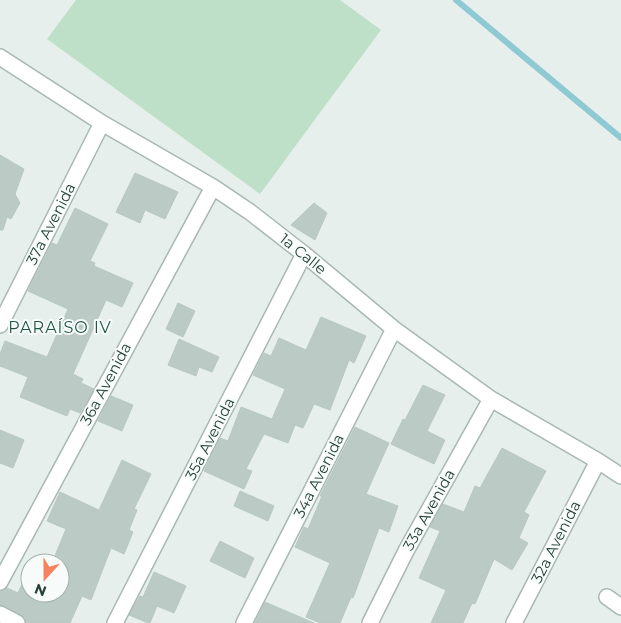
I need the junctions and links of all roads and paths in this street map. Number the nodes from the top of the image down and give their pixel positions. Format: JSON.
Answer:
{"nodes":[{"id":1,"x":1,"y":60,"type":"edge"},
{"id":2,"x":102,"y":122,"type":"junction"},
{"id":3,"x":213,"y":187,"type":"junction"},
{"id":4,"x":304,"y":254,"type":"junction"},
{"id":5,"x":0,"y":325,"type":"edge"},
{"id":6,"x":394,"y":329,"type":"junction"},
{"id":7,"x":491,"y":399,"type":"junction"},
{"id":8,"x":598,"y":461,"type":"junction"},
{"id":9,"x":621,"y":476,"type":"edge"},
{"id":10,"x":0,"y":582,"type":"edge"},
{"id":11,"x":607,"y":597,"type":"dead end"},
{"id":12,"x":621,"y":607,"type":"edge"},
{"id":13,"x":0,"y":614,"type":"edge"},
{"id":14,"x":17,"y":623,"type":"edge"},
{"id":15,"x":115,"y":623,"type":"edge"},
{"id":16,"x":244,"y":623,"type":"edge"},
{"id":17,"x":370,"y":623,"type":"edge"},
{"id":18,"x":514,"y":623,"type":"edge"}],
"edges":[{"from":1,"to":2,"type":"street","name":"1a Calle"},
{"from":2,"to":3,"type":"street","name":"1a Calle"},
{"from":2,"to":5,"type":"street","name":"37a Avenida"},
{"from":3,"to":4,"type":"street","name":"1a Calle"},
{"from":3,"to":10,"type":"street","name":"36a Avenida"},
{"from":4,"to":6,"type":"street","name":"1a Calle"},
{"from":4,"to":15,"type":"street","name":"35a Avenida"},
{"from":6,"to":7,"type":"street","name":"1a Calle"},
{"from":6,"to":16,"type":"street","name":"34a Avenida"},
{"from":7,"to":8,"type":"street","name":"1a Calle"},
{"from":7,"to":17,"type":"street","name":"33a Avenida"},
{"from":8,"to":9,"type":"street","name":"1a Calle"},
{"from":8,"to":18,"type":"street","name":"32a Avenida"},
{"from":11,"to":12,"type":"street"},
{"from":13,"to":14,"type":"street"}]}
